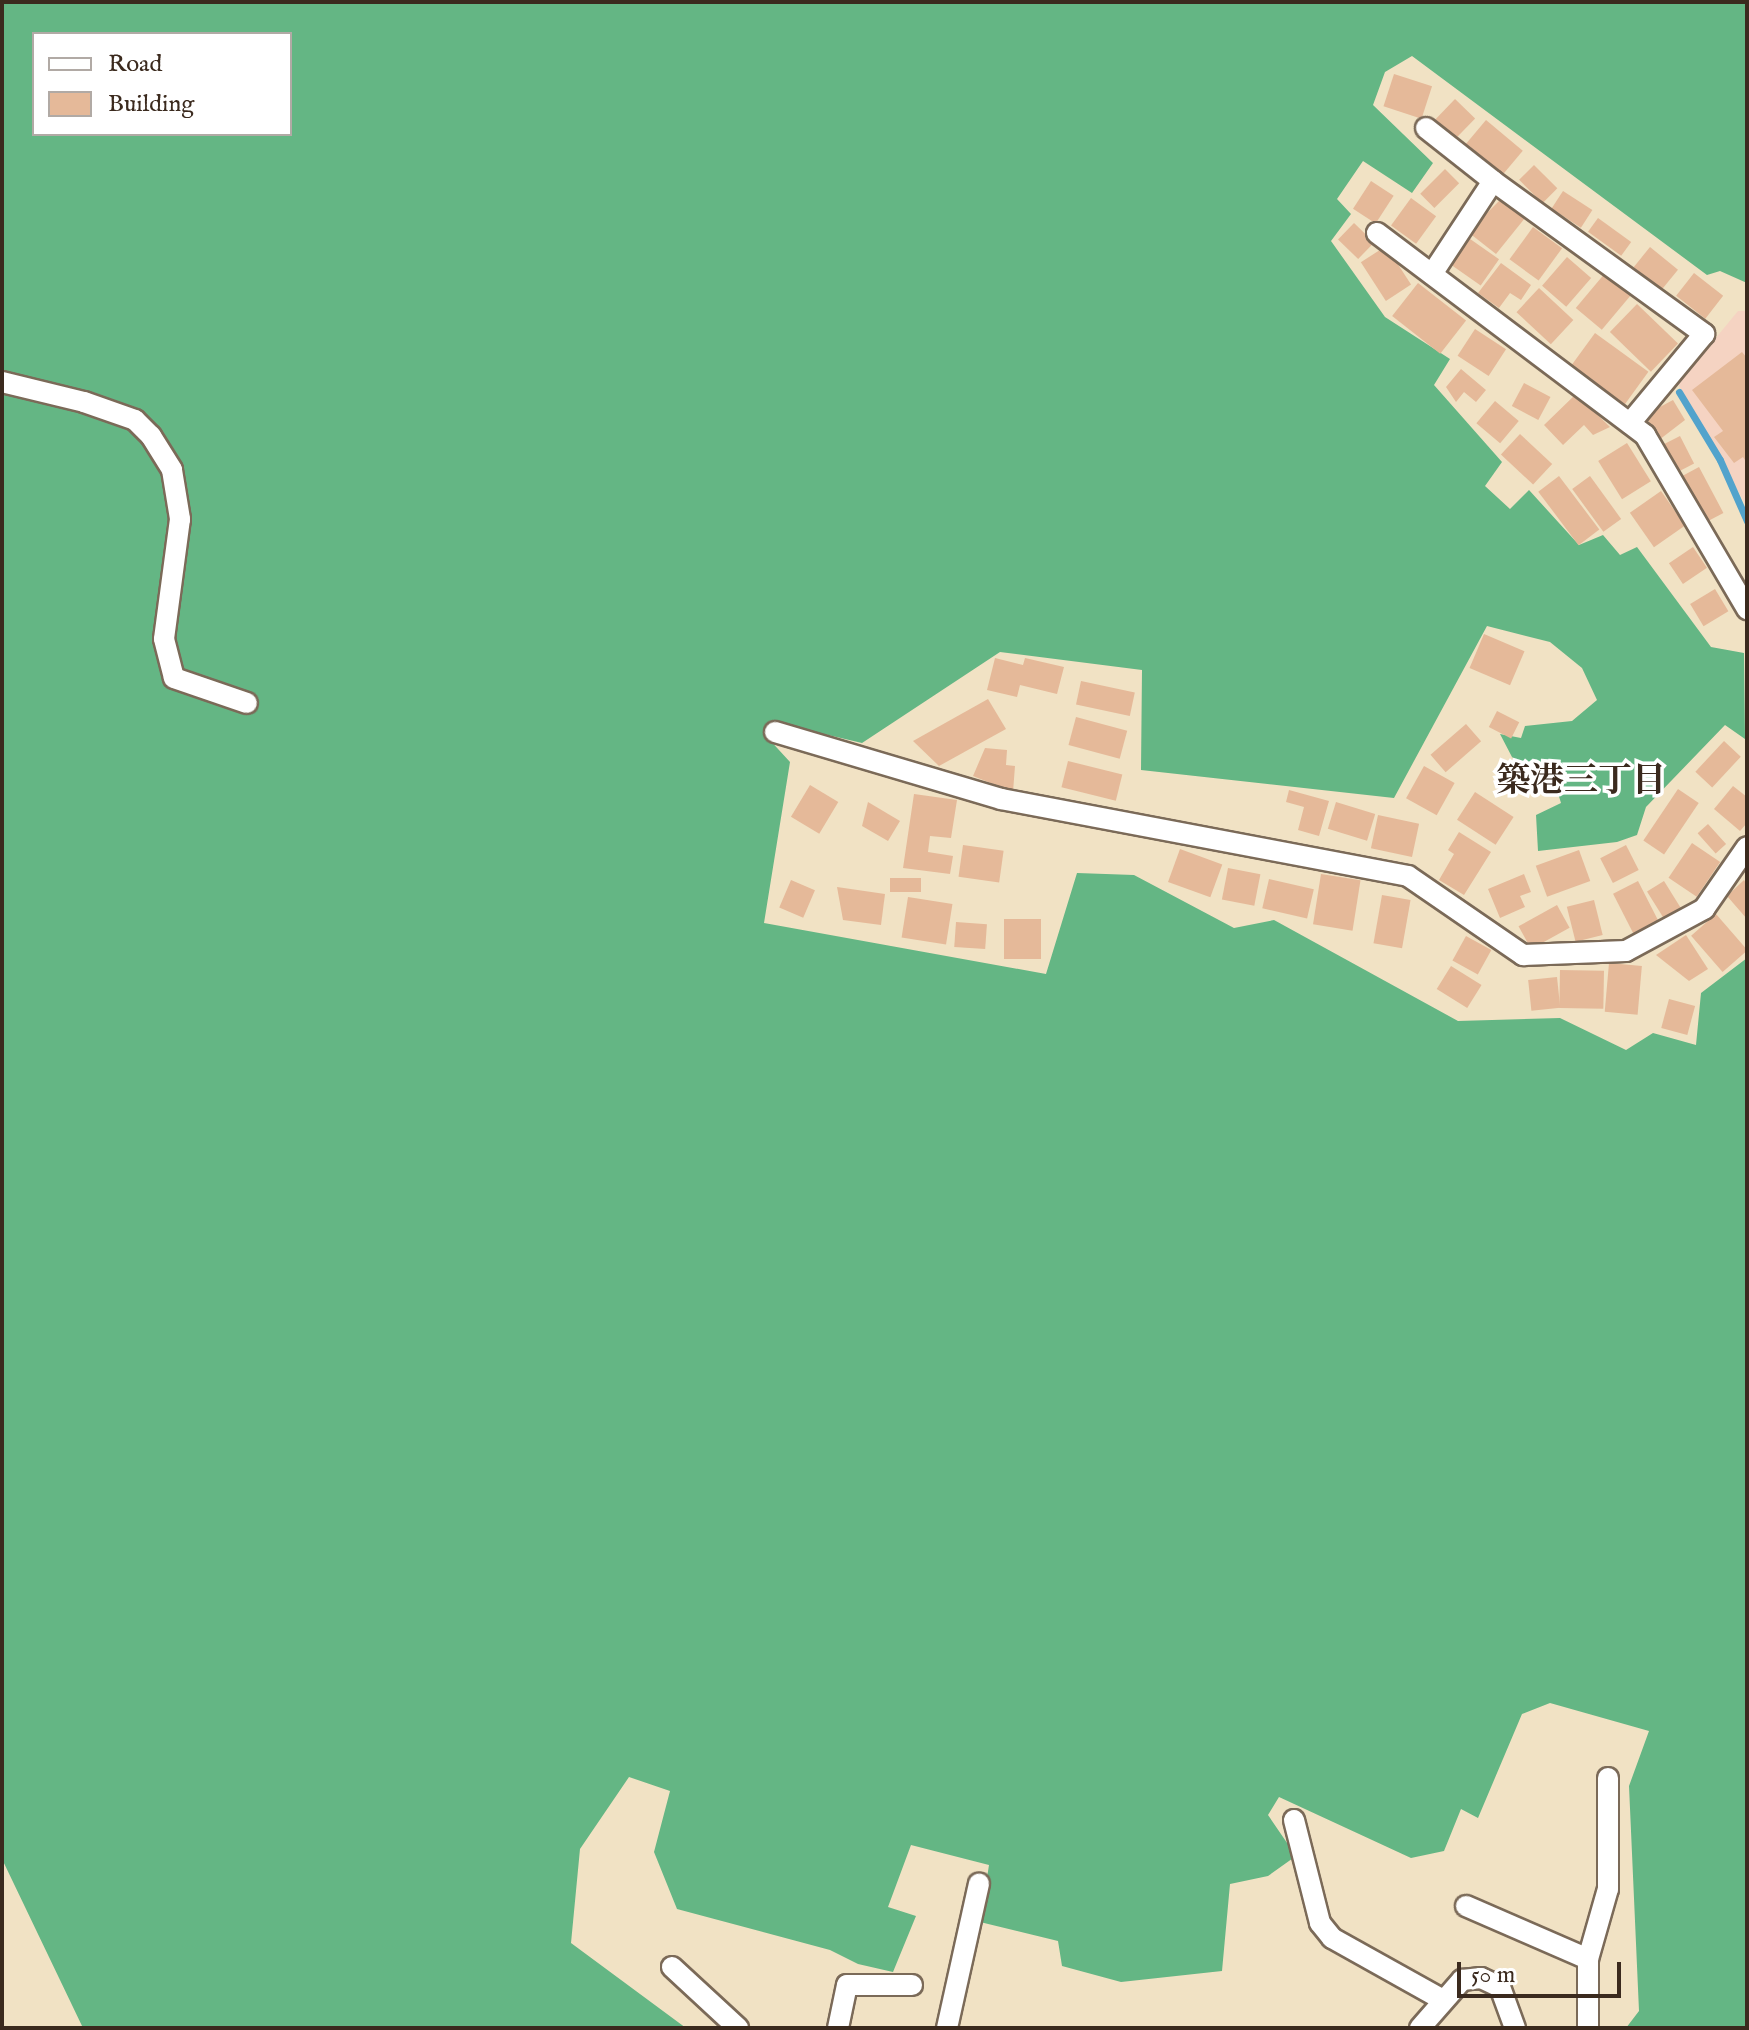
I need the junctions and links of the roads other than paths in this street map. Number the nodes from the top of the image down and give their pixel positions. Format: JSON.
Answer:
{"nodes":[{"id":1,"x":1426,"y":128,"type":"dead end"},
{"id":2,"x":1493,"y":181,"type":"junction"},
{"id":3,"x":1377,"y":233,"type":"dead end"},
{"id":4,"x":1432,"y":274,"type":"junction"},
{"id":5,"x":2,"y":382,"type":"edge"},
{"id":6,"x":1630,"y":423,"type":"junction"},
{"id":7,"x":1747,"y":609,"type":"edge"},
{"id":8,"x":247,"y":703,"type":"dead end"},
{"id":9,"x":775,"y":732,"type":"dead end"},
{"id":10,"x":1747,"y":847,"type":"edge"},
{"id":11,"x":1608,"y":1778,"type":"dead end"},
{"id":12,"x":1294,"y":1820,"type":"dead end"},
{"id":13,"x":979,"y":1884,"type":"dead end"},
{"id":14,"x":1466,"y":1906,"type":"dead end"},
{"id":15,"x":1588,"y":1959,"type":"junction"},
{"id":16,"x":672,"y":1967,"type":"dead end"},
{"id":17,"x":912,"y":1985,"type":"dead end"},
{"id":18,"x":1443,"y":2000,"type":"junction"},
{"id":19,"x":738,"y":2028,"type":"edge"},
{"id":20,"x":838,"y":2028,"type":"edge"},
{"id":21,"x":947,"y":2028,"type":"edge"},
{"id":22,"x":1420,"y":2028,"type":"edge"},
{"id":23,"x":1515,"y":2028,"type":"edge"},
{"id":24,"x":1588,"y":2028,"type":"edge"}],
"edges":[{"from":1,"to":2,"type":"street"},
{"from":2,"to":4,"type":"street"},
{"from":2,"to":6,"type":"street"},
{"from":3,"to":4,"type":"street"},
{"from":4,"to":6,"type":"street"},
{"from":5,"to":8,"type":"street"},
{"from":6,"to":7,"type":"street"},
{"from":9,"to":10,"type":"street"},
{"from":11,"to":15,"type":"street"},
{"from":12,"to":18,"type":"street"},
{"from":13,"to":21,"type":"street"},
{"from":14,"to":15,"type":"street"},
{"from":15,"to":24,"type":"street"},
{"from":16,"to":19,"type":"street"},
{"from":17,"to":20,"type":"street"},
{"from":18,"to":22,"type":"street"},
{"from":18,"to":23,"type":"street"}]}
